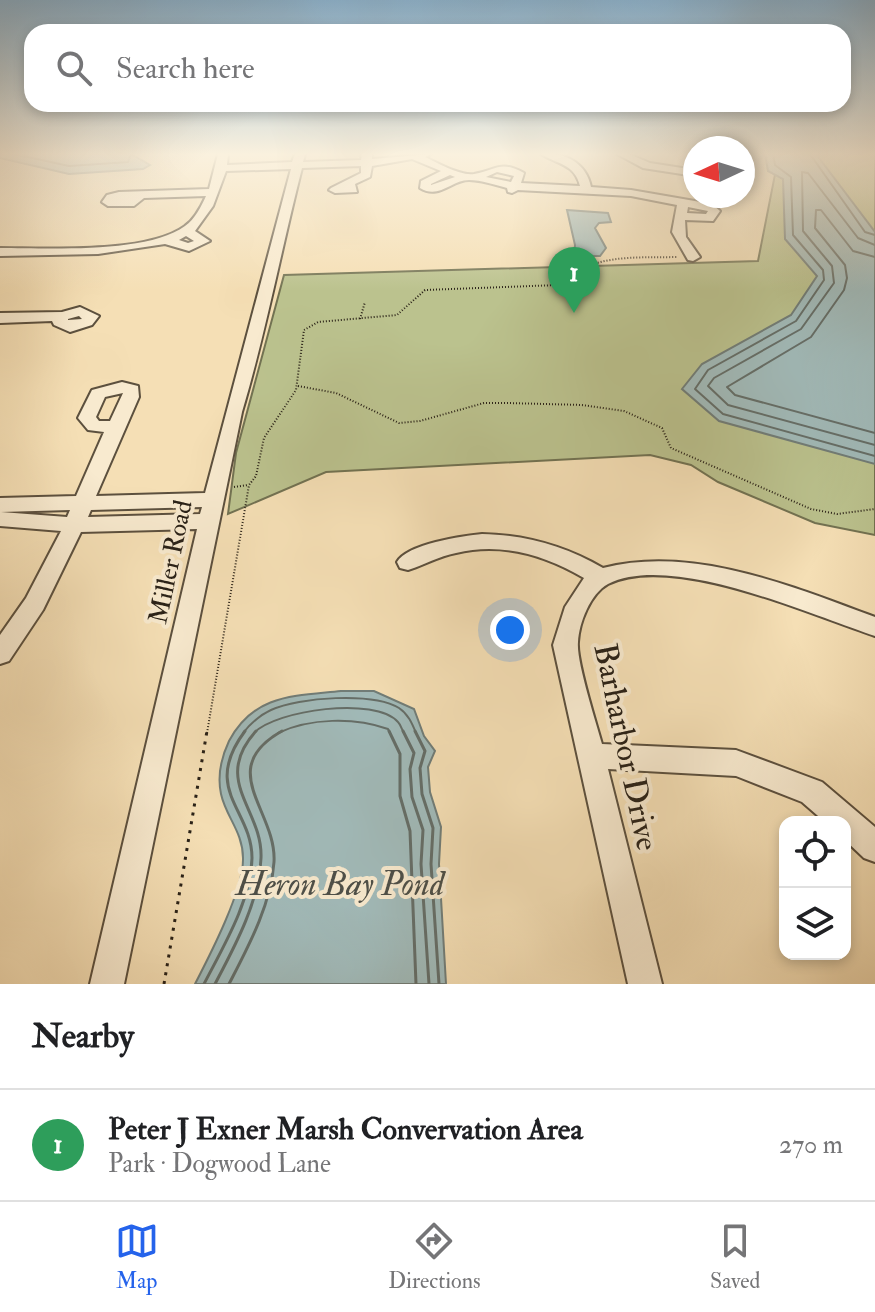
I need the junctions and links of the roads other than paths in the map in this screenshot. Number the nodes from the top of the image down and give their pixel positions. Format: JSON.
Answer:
{"nodes":[{"id":1,"x":207,"y":200,"type":"edge"},
{"id":2,"x":287,"y":200,"type":"edge"},
{"id":3,"x":683,"y":208,"type":"edge"},
{"id":4,"x":709,"y":208,"type":"edge"},
{"id":5,"x":679,"y":216,"type":"junction"},
{"id":6,"x":186,"y":231,"type":"junction"},
{"id":7,"x":166,"y":240,"type":"junction"},
{"id":8,"x":0,"y":252,"type":"edge"},
{"id":9,"x":693,"y":257,"type":"road end"},
{"id":10,"x":63,"y":316,"type":"dead end"},
{"id":11,"x":0,"y":318,"type":"edge"},
{"id":12,"x":114,"y":427,"type":"dead end"},
{"id":13,"x":0,"y":505,"type":"edge"},
{"id":14,"x":212,"y":511,"type":"junction"},
{"id":15,"x":79,"y":514,"type":"junction"},
{"id":16,"x":0,"y":519,"type":"edge"},
{"id":17,"x":408,"y":562,"type":"dead end"},
{"id":18,"x":601,"y":578,"type":"junction"},
{"id":19,"x":875,"y":627,"type":"edge"},
{"id":20,"x":0,"y":654,"type":"edge"},
{"id":21,"x":591,"y":756,"type":"junction"},
{"id":22,"x":875,"y":847,"type":"edge"},
{"id":23,"x":107,"y":984,"type":"edge"},
{"id":24,"x":645,"y":984,"type":"edge"}],
"edges":[{"from":1,"to":6,"type":"street"},
{"from":2,"to":14,"type":"street","name":"Miller Road"},
{"from":3,"to":5,"type":"street"},
{"from":4,"to":5,"type":"street"},
{"from":5,"to":9,"type":"street"},
{"from":6,"to":7,"type":"street"},
{"from":6,"to":7,"type":"street"},
{"from":7,"to":8,"type":"street"},
{"from":10,"to":11,"type":"street"},
{"from":12,"to":15,"type":"street"},
{"from":13,"to":15,"type":"street"},
{"from":14,"to":15,"type":"street"},
{"from":14,"to":23,"type":"street","name":"Miller Road"},
{"from":15,"to":16,"type":"street"},
{"from":15,"to":20,"type":"street"},
{"from":17,"to":18,"type":"street"},
{"from":18,"to":19,"type":"street"},
{"from":18,"to":21,"type":"street","name":"Barharbor Drive"},
{"from":21,"to":22,"type":"street"},
{"from":21,"to":24,"type":"street","name":"Barharbor Drive"}]}
